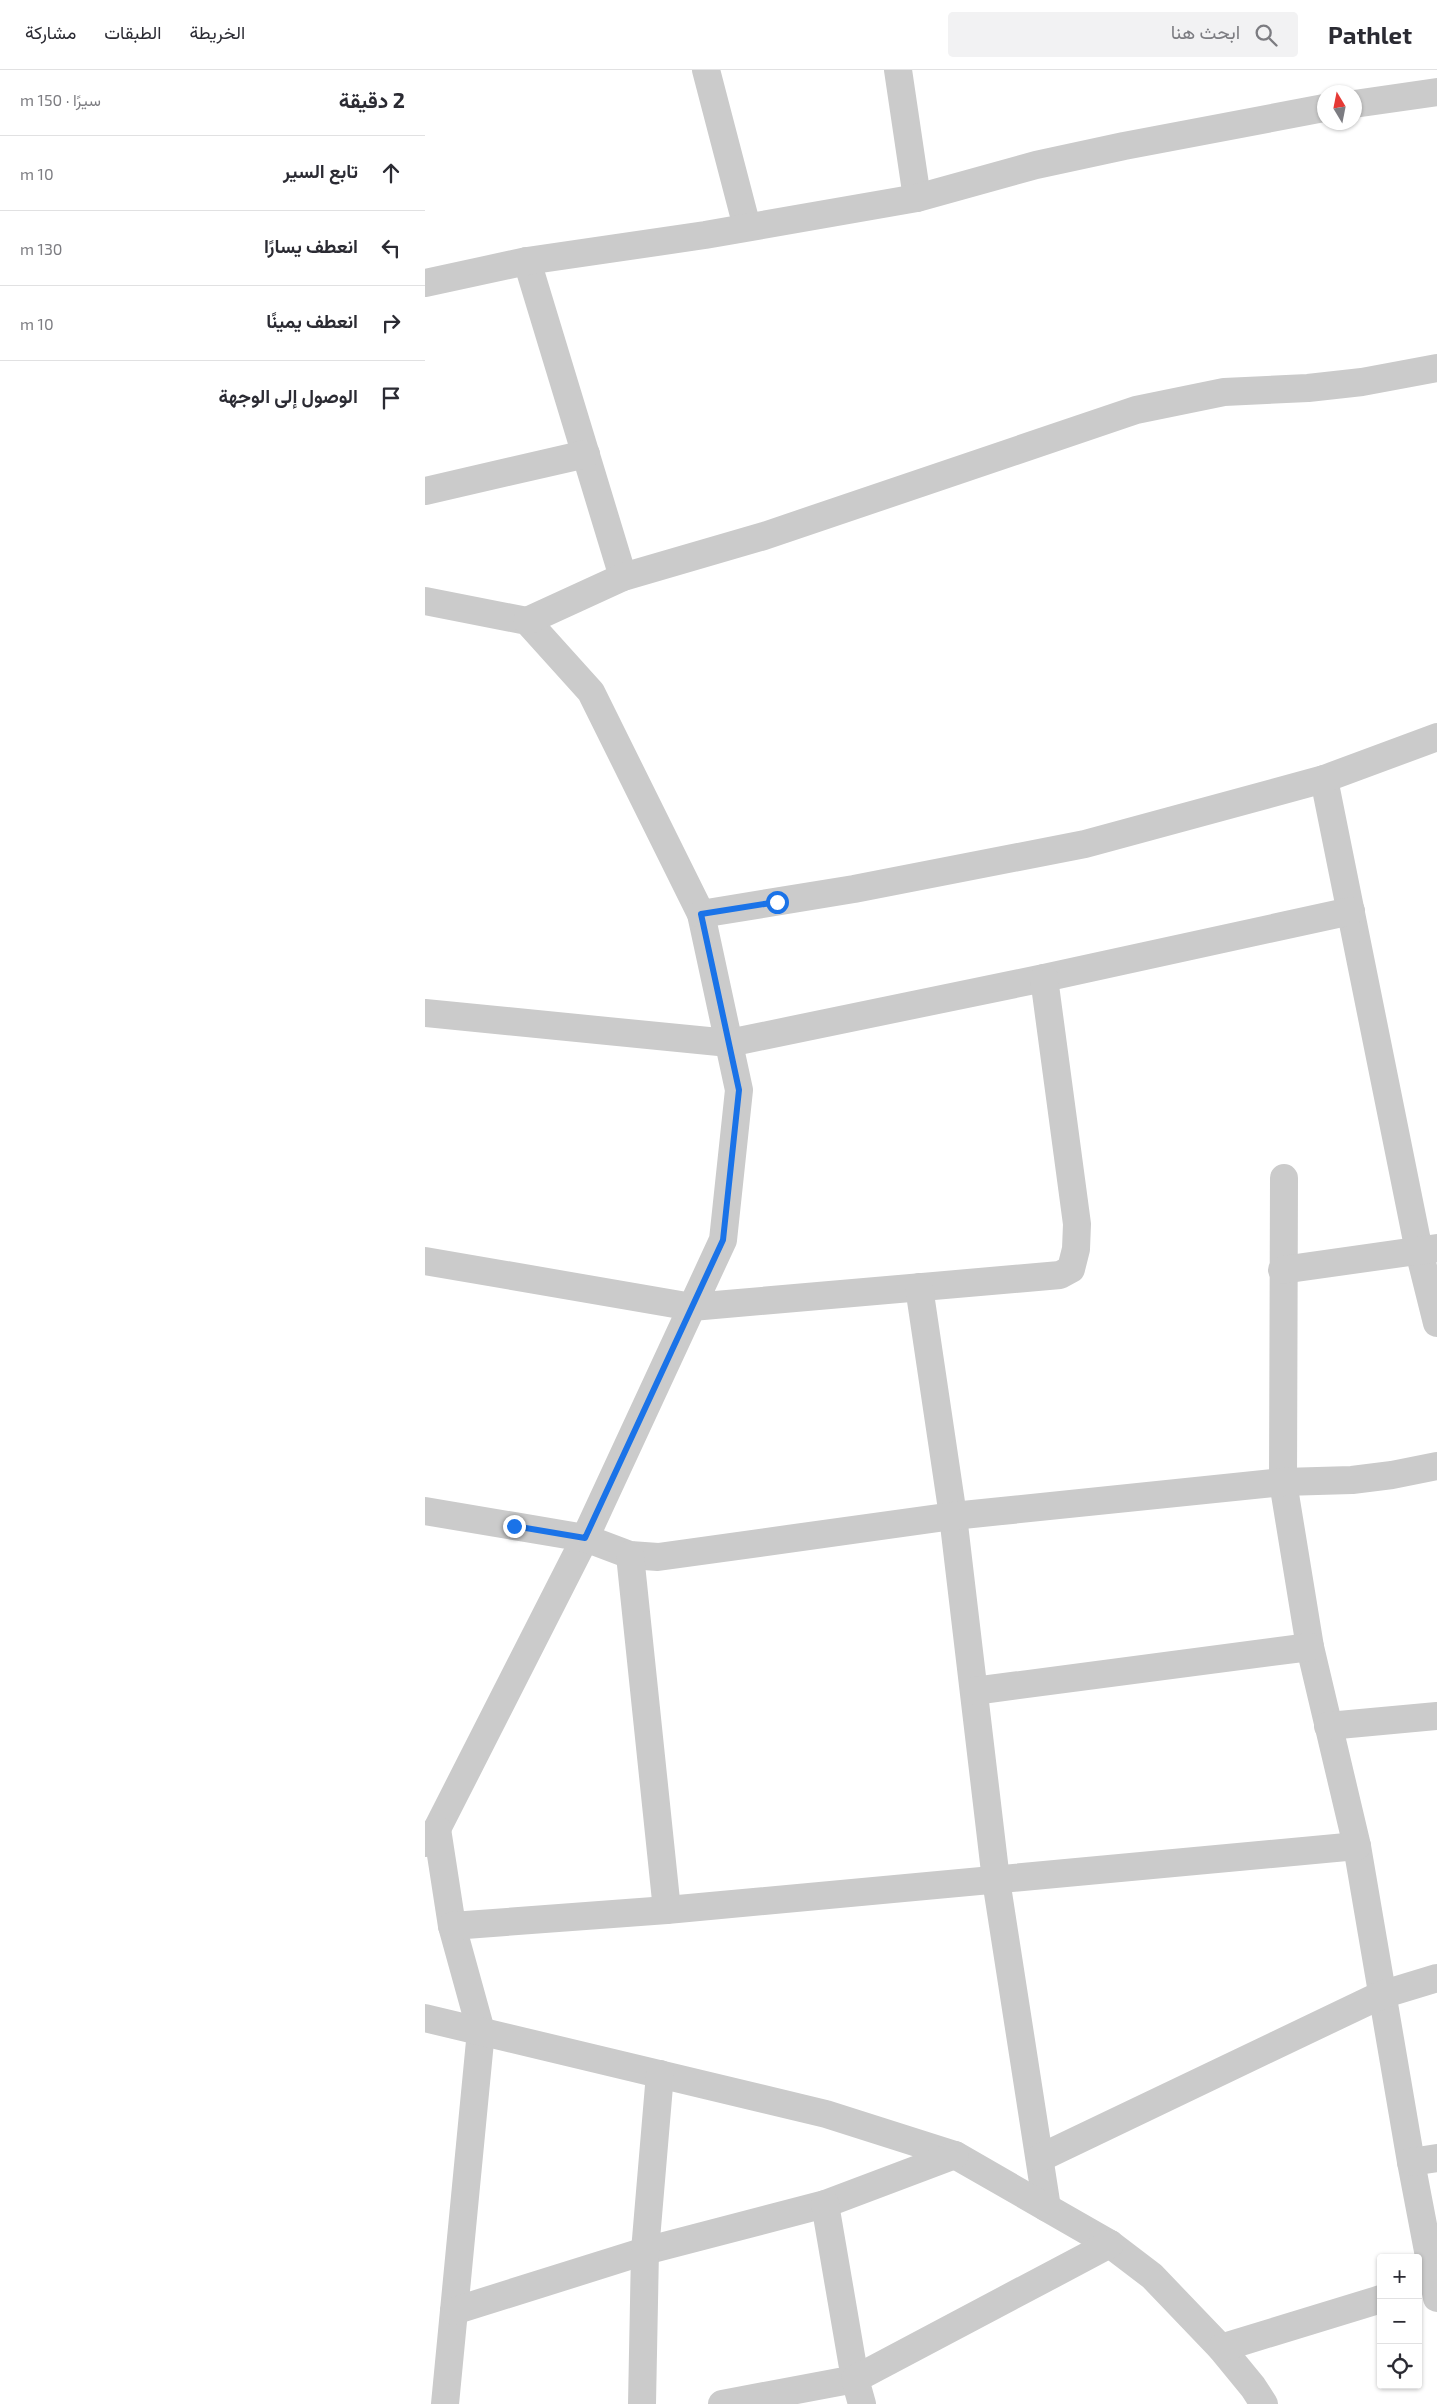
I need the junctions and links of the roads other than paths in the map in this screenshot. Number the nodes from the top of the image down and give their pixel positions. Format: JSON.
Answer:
{"nodes":[{"id":1,"x":706,"y":70,"type":"edge"},
{"id":2,"x":898,"y":70,"type":"edge"},
{"id":3,"x":1437,"y":92,"type":"edge"},
{"id":4,"x":1362,"y":103,"type":"edge"},
{"id":5,"x":1317,"y":110,"type":"edge"},
{"id":6,"x":917,"y":198,"type":"junction"},
{"id":7,"x":747,"y":227,"type":"junction"},
{"id":8,"x":527,"y":261,"type":"junction"},
{"id":9,"x":425,"y":283,"type":"edge"},
{"id":10,"x":1437,"y":368,"type":"edge"},
{"id":11,"x":585,"y":454,"type":"junction"},
{"id":12,"x":425,"y":491,"type":"edge"},
{"id":13,"x":623,"y":577,"type":"junction"},
{"id":14,"x":425,"y":601,"type":"edge"},
{"id":15,"x":527,"y":620,"type":"junction"},
{"id":16,"x":1437,"y":737,"type":"edge"},
{"id":17,"x":1324,"y":779,"type":"junction"},
{"id":18,"x":1351,"y":911,"type":"junction"},
{"id":19,"x":701,"y":914,"type":"junction"},
{"id":20,"x":1044,"y":978,"type":"junction"},
{"id":21,"x":425,"y":1013,"type":"edge"},
{"id":22,"x":729,"y":1043,"type":"junction"},
{"id":23,"x":1284,"y":1178,"type":"dead end"},
{"id":24,"x":1428,"y":1250,"type":"edge"},
{"id":25,"x":425,"y":1261,"type":"edge"},
{"id":26,"x":1283,"y":1270,"type":"junction"},
{"id":27,"x":919,"y":1287,"type":"junction"},
{"id":28,"x":692,"y":1307,"type":"junction"},
{"id":29,"x":1437,"y":1323,"type":"edge"},
{"id":30,"x":1437,"y":1466,"type":"edge"},
{"id":31,"x":1283,"y":1482,"type":"junction"},
{"id":32,"x":425,"y":1511,"type":"edge"},
{"id":33,"x":953,"y":1516,"type":"junction"},
{"id":34,"x":585,"y":1538,"type":"junction"},
{"id":35,"x":630,"y":1555,"type":"junction"},
{"id":36,"x":1310,"y":1647,"type":"junction"},
{"id":37,"x":974,"y":1691,"type":"junction"},
{"id":38,"x":1437,"y":1716,"type":"edge"},
{"id":39,"x":1329,"y":1726,"type":"junction"},
{"id":40,"x":431,"y":1836,"type":"edge"},
{"id":41,"x":1357,"y":1846,"type":"junction"},
{"id":42,"x":996,"y":1880,"type":"junction"},
{"id":43,"x":667,"y":1910,"type":"junction"},
{"id":44,"x":452,"y":1926,"type":"junction"},
{"id":45,"x":1437,"y":1978,"type":"edge"},
{"id":46,"x":1381,"y":1995,"type":"junction"},
{"id":47,"x":425,"y":2018,"type":"edge"},
{"id":48,"x":481,"y":2031,"type":"junction"},
{"id":49,"x":660,"y":2074,"type":"junction"},
{"id":50,"x":955,"y":2155,"type":"junction"},
{"id":51,"x":1040,"y":2158,"type":"junction"},
{"id":52,"x":1424,"y":2160,"type":"edge"},
{"id":53,"x":825,"y":2204,"type":"junction"},
{"id":54,"x":1047,"y":2208,"type":"junction"},
{"id":55,"x":1110,"y":2244,"type":"junction"},
{"id":56,"x":645,"y":2252,"type":"junction"},
{"id":57,"x":1430,"y":2290,"type":"edge"},
{"id":58,"x":1377,"y":2300,"type":"edge"},
{"id":59,"x":454,"y":2311,"type":"junction"},
{"id":60,"x":1221,"y":2348,"type":"junction"},
{"id":61,"x":858,"y":2391,"type":"edge"},
{"id":62,"x":445,"y":2404,"type":"edge"},
{"id":63,"x":642,"y":2404,"type":"edge"},
{"id":64,"x":722,"y":2404,"type":"edge"},
{"id":65,"x":1264,"y":2404,"type":"edge"}],
"edges":[{"from":1,"to":7,"type":"street"},
{"from":2,"to":6,"type":"street"},
{"from":3,"to":4,"type":"street"},
{"from":5,"to":6,"type":"street"},
{"from":6,"to":7,"type":"street"},
{"from":7,"to":8,"type":"street"},
{"from":8,"to":9,"type":"street"},
{"from":8,"to":11,"type":"street"},
{"from":10,"to":13,"type":"street"},
{"from":11,"to":12,"type":"street"},
{"from":11,"to":13,"type":"street"},
{"from":13,"to":15,"type":"street"},
{"from":14,"to":15,"type":"street"},
{"from":15,"to":19,"type":"street"},
{"from":16,"to":17,"type":"street"},
{"from":17,"to":18,"type":"street"},
{"from":17,"to":19,"type":"street"},
{"from":18,"to":20,"type":"street"},
{"from":18,"to":24,"type":"street"},
{"from":19,"to":22,"type":"street"},
{"from":20,"to":22,"type":"street"},
{"from":20,"to":27,"type":"street"},
{"from":21,"to":22,"type":"street"},
{"from":22,"to":28,"type":"street"},
{"from":23,"to":26,"type":"street"},
{"from":24,"to":26,"type":"street"},
{"from":24,"to":29,"type":"street"},
{"from":25,"to":28,"type":"street"},
{"from":26,"to":31,"type":"street"},
{"from":27,"to":28,"type":"street"},
{"from":27,"to":33,"type":"street"},
{"from":28,"to":34,"type":"street"},
{"from":30,"to":31,"type":"street"},
{"from":31,"to":33,"type":"street"},
{"from":31,"to":36,"type":"street"},
{"from":32,"to":34,"type":"street"},
{"from":33,"to":35,"type":"street"},
{"from":33,"to":37,"type":"street"},
{"from":34,"to":35,"type":"street"},
{"from":34,"to":40,"type":"street"},
{"from":35,"to":43,"type":"street"},
{"from":36,"to":37,"type":"street"},
{"from":36,"to":39,"type":"street"},
{"from":37,"to":42,"type":"street"},
{"from":38,"to":39,"type":"street"},
{"from":39,"to":41,"type":"street"},
{"from":40,"to":44,"type":"street"},
{"from":41,"to":42,"type":"street"},
{"from":41,"to":46,"type":"street"},
{"from":42,"to":43,"type":"street"},
{"from":42,"to":51,"type":"street"},
{"from":43,"to":44,"type":"street"},
{"from":44,"to":48,"type":"street"},
{"from":45,"to":46,"type":"street"},
{"from":46,"to":51,"type":"street"},
{"from":46,"to":52,"type":"street"},
{"from":47,"to":48,"type":"street"},
{"from":48,"to":49,"type":"street"},
{"from":48,"to":59,"type":"street"},
{"from":49,"to":50,"type":"street"},
{"from":49,"to":56,"type":"street"},
{"from":50,"to":53,"type":"street"},
{"from":50,"to":54,"type":"street"},
{"from":51,"to":54,"type":"street"},
{"from":52,"to":57,"type":"street"},
{"from":53,"to":56,"type":"street"},
{"from":53,"to":61,"type":"street"},
{"from":54,"to":55,"type":"street"},
{"from":55,"to":60,"type":"street"},
{"from":55,"to":61,"type":"street"},
{"from":56,"to":59,"type":"street"},
{"from":56,"to":63,"type":"street"},
{"from":58,"to":60,"type":"street"},
{"from":59,"to":62,"type":"street"},
{"from":60,"to":65,"type":"street"},
{"from":61,"to":64,"type":"street"}]}
